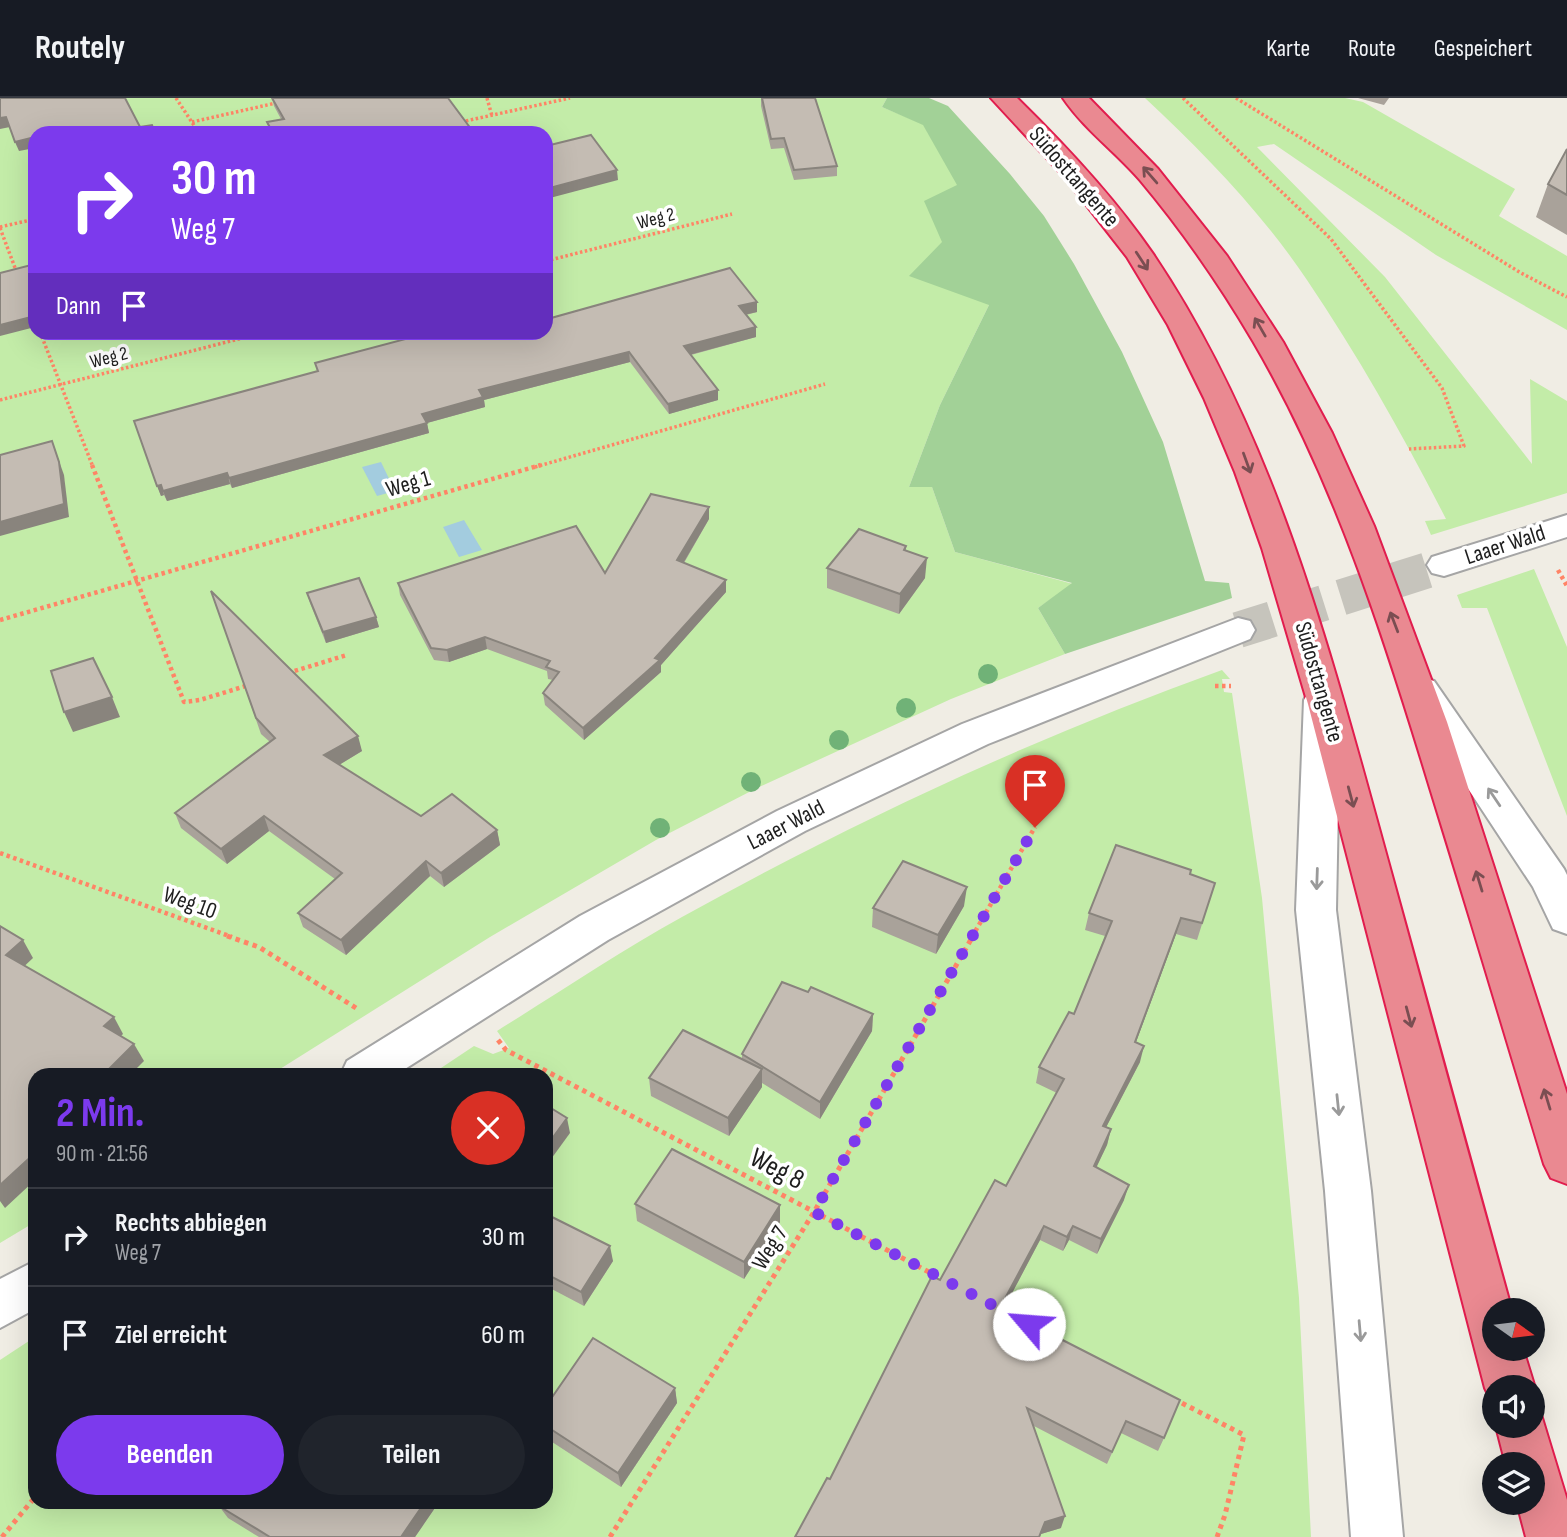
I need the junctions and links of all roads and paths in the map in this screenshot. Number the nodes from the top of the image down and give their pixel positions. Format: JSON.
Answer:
{"nodes":[{"id":1,"x":176,"y":98,"type":"edge"},
{"id":2,"x":487,"y":98,"type":"edge"},
{"id":3,"x":570,"y":98,"type":"edge"},
{"id":4,"x":1003,"y":98,"type":"edge"},
{"id":5,"x":1075,"y":98,"type":"edge"},
{"id":6,"x":1183,"y":98,"type":"edge"},
{"id":7,"x":1236,"y":98,"type":"edge"},
{"id":8,"x":284,"y":101,"type":"edge"},
{"id":9,"x":492,"y":116,"type":"junction"},
{"id":10,"x":192,"y":122,"type":"junction"},
{"id":11,"x":453,"y":124,"type":"edge"},
{"id":12,"x":195,"y":126,"type":"edge"},
{"id":13,"x":732,"y":214,"type":"dead end"},
{"id":14,"x":28,"y":221,"type":"edge"},
{"id":15,"x":0,"y":228,"type":"edge"},
{"id":16,"x":553,"y":259,"type":"edge"},
{"id":17,"x":18,"y":274,"type":"edge"},
{"id":18,"x":1567,"y":297,"type":"edge"},
{"id":19,"x":43,"y":340,"type":"edge"},
{"id":20,"x":235,"y":340,"type":"edge"},
{"id":21,"x":825,"y":384,"type":"dead end"},
{"id":22,"x":60,"y":385,"type":"junction"},
{"id":23,"x":0,"y":400,"type":"edge"},
{"id":24,"x":1409,"y":449,"type":"dead end"},
{"id":25,"x":1567,"y":526,"type":"edge"},
{"id":26,"x":1444,"y":565,"type":"tunnel mouth"},
{"id":27,"x":136,"y":580,"type":"junction"},
{"id":28,"x":0,"y":620,"type":"edge"},
{"id":29,"x":1238,"y":630,"type":"tunnel mouth"},
{"id":30,"x":347,"y":655,"type":"dead end"},
{"id":31,"x":280,"y":675,"type":"edge"},
{"id":32,"x":254,"y":684,"type":"edge"},
{"id":33,"x":1223,"y":686,"type":"dead end"},
{"id":34,"x":1231,"y":686,"type":"dead end"},
{"id":35,"x":1418,"y":686,"type":"junction"},
{"id":36,"x":1322,"y":688,"type":"junction"},
{"id":37,"x":1035,"y":827,"type":"dead end"},
{"id":38,"x":0,"y":853,"type":"edge"},
{"id":39,"x":1567,"y":918,"type":"edge"},
{"id":40,"x":356,"y":1008,"type":"dead end"},
{"id":41,"x":499,"y":1041,"type":"dead end"},
{"id":42,"x":372,"y":1068,"type":"edge"},
{"id":43,"x":540,"y":1068,"type":"edge"},
{"id":44,"x":553,"y":1075,"type":"edge"},
{"id":45,"x":1567,"y":1164,"type":"edge"},
{"id":46,"x":814,"y":1212,"type":"junction"},
{"id":47,"x":949,"y":1282,"type":"edge"},
{"id":48,"x":28,"y":1287,"type":"edge"},
{"id":49,"x":1485,"y":1298,"type":"edge"},
{"id":50,"x":0,"y":1305,"type":"edge"},
{"id":51,"x":1171,"y":1397,"type":"edge"},
{"id":52,"x":28,"y":1505,"type":"edge"},
{"id":53,"x":1545,"y":1513,"type":"edge"},
{"id":54,"x":2,"y":1537,"type":"edge"},
{"id":55,"x":610,"y":1537,"type":"edge"},
{"id":56,"x":1217,"y":1537,"type":"edge"},
{"id":57,"x":1377,"y":1537,"type":"edge"},
{"id":58,"x":1552,"y":1537,"type":"edge"}],
"edges":[{"from":1,"to":10,"type":"path"},
{"from":2,"to":9,"type":"path"},
{"from":3,"to":9,"type":"path"},
{"from":4,"to":36,"type":"highway","name":"Südosttangente","one_way":true},
{"from":35,"to":5,"type":"highway","one_way":true},
{"from":6,"to":24,"type":"path"},
{"from":7,"to":18,"type":"path"},
{"from":8,"to":10,"type":"path"},
{"from":9,"to":11,"type":"path"},
{"from":10,"to":12,"type":"path"},
{"from":13,"to":16,"type":"path","name":"Weg 2"},
{"from":14,"to":15,"type":"path"},
{"from":15,"to":17,"type":"path"},
{"from":19,"to":22,"type":"path"},
{"from":20,"to":22,"type":"path","name":"Weg 2"},
{"from":21,"to":27,"type":"path","name":"Weg 1"},
{"from":22,"to":23,"type":"path","name":"Weg 2"},
{"from":22,"to":27,"type":"path"},
{"from":25,"to":26,"type":"street","name":"Laaer Wald"},
{"from":27,"to":28,"type":"path","name":"Weg 1"},
{"from":27,"to":32,"type":"path"},
{"from":29,"to":42,"type":"street","name":"Laaer Wald"},
{"from":30,"to":31,"type":"path"},
{"from":33,"to":34,"type":"path"},
{"from":39,"to":35,"type":"street","one_way":true},
{"from":45,"to":35,"type":"highway","one_way":true},
{"from":36,"to":49,"type":"highway","name":"Südosttangente","one_way":true},
{"from":36,"to":57,"type":"street","one_way":true},
{"from":37,"to":46,"type":"path","name":"Weg 7"},
{"from":38,"to":40,"type":"path","name":"Weg 10"},
{"from":41,"to":43,"type":"path","name":"Weg 8"},
{"from":44,"to":46,"type":"path","name":"Weg 8"},
{"from":46,"to":47,"type":"path","name":"Weg 8"},
{"from":46,"to":55,"type":"path","name":"Weg 7"},
{"from":48,"to":50,"type":"street"},
{"from":51,"to":56,"type":"path"},
{"from":52,"to":54,"type":"path"},
{"from":53,"to":58,"type":"highway"}]}
